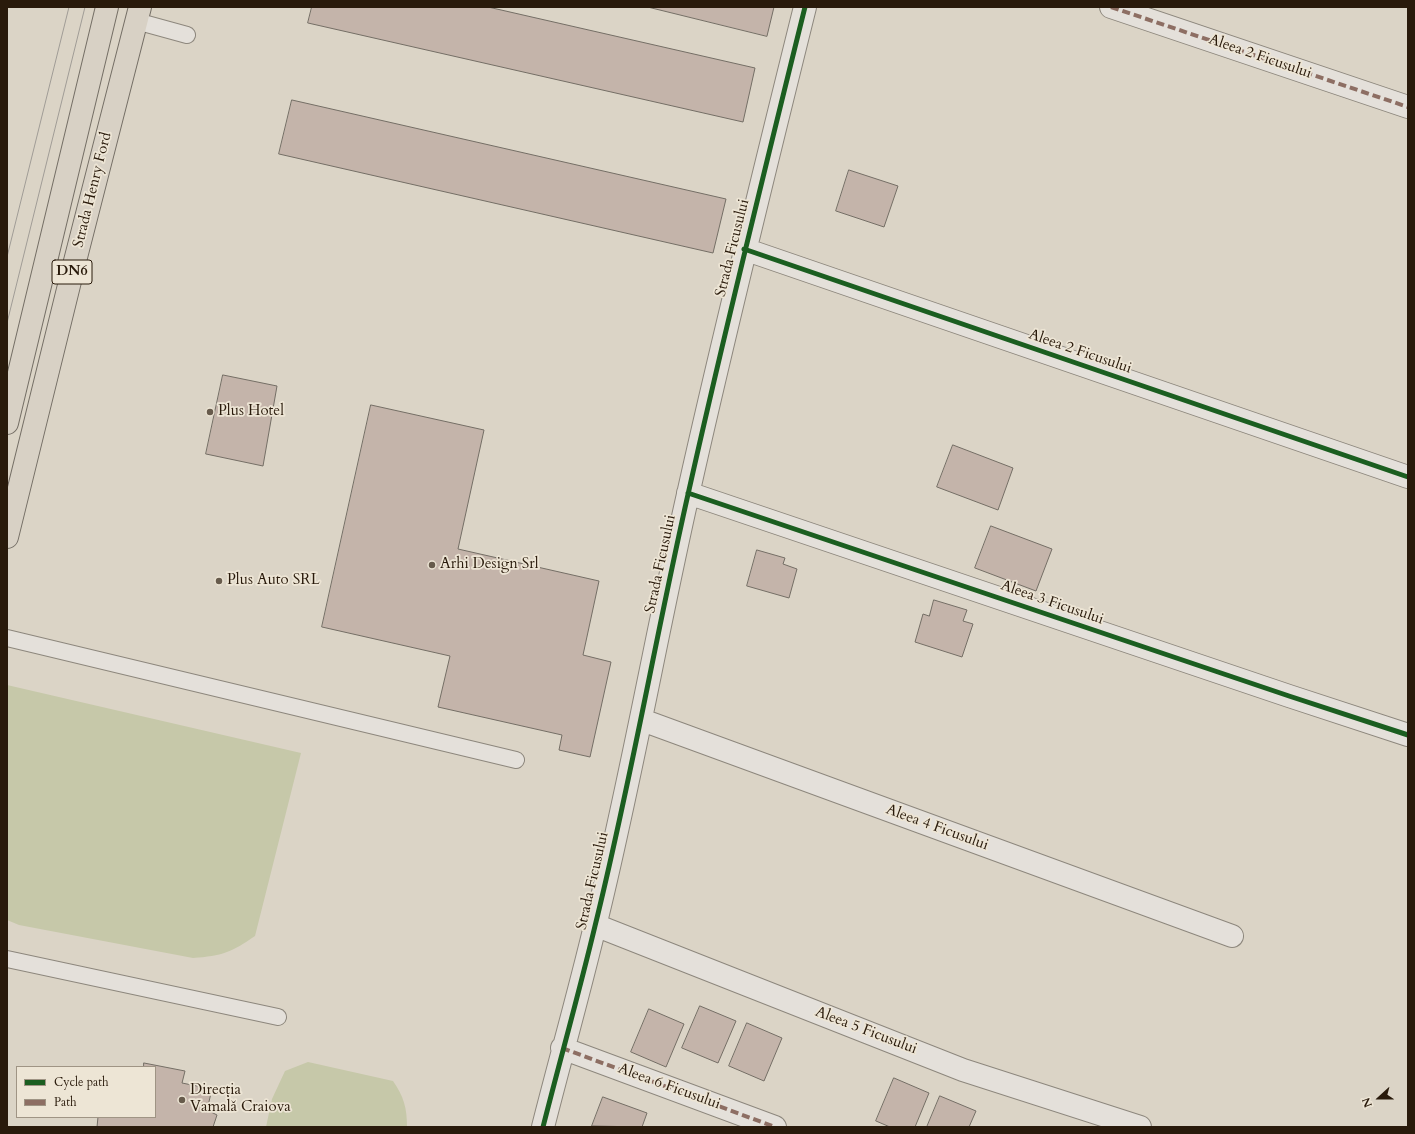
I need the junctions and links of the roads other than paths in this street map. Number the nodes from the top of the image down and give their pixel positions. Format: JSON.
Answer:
{"nodes":[{"id":1,"x":107,"y":7,"type":"edge"},
{"id":2,"x":805,"y":7,"type":"edge"},
{"id":3,"x":1111,"y":7,"type":"edge"},
{"id":4,"x":138,"y":14,"type":"edge"},
{"id":5,"x":187,"y":35,"type":"dead end"},
{"id":6,"x":1408,"y":107,"type":"edge"},
{"id":7,"x":744,"y":249,"type":"junction"},
{"id":8,"x":7,"y":424,"type":"edge"},
{"id":9,"x":1408,"y":477,"type":"edge"},
{"id":10,"x":688,"y":493,"type":"junction"},
{"id":11,"x":7,"y":537,"type":"edge"},
{"id":12,"x":7,"y":638,"type":"edge"},
{"id":13,"x":642,"y":720,"type":"junction"},
{"id":14,"x":1408,"y":735,"type":"edge"},
{"id":15,"x":516,"y":760,"type":"dead end"},
{"id":16,"x":595,"y":925,"type":"junction"},
{"id":17,"x":1232,"y":936,"type":"dead end"},
{"id":18,"x":7,"y":959,"type":"edge"},
{"id":19,"x":278,"y":1018,"type":"dead end"},
{"id":20,"x":562,"y":1048,"type":"junction"},
{"id":21,"x":543,"y":1127,"type":"edge"},
{"id":22,"x":775,"y":1127,"type":"edge"},
{"id":23,"x":1140,"y":1127,"type":"edge"}],
"edges":[{"from":1,"to":8,"type":"main road","name":"Strada Henry Ford","number":"DN6"},
{"from":2,"to":7,"type":"street","name":"Strada Ficusului"},
{"from":3,"to":6,"type":"street","name":"Aleea 2 Ficusului"},
{"from":4,"to":5,"type":"lane"},
{"from":4,"to":11,"type":"main road","name":"Strada Henry Ford","number":"DN6"},
{"from":7,"to":9,"type":"street","name":"Aleea 2 Ficusului"},
{"from":7,"to":10,"type":"street","name":"Strada Ficusului"},
{"from":10,"to":13,"type":"street","name":"Strada Ficusului"},
{"from":10,"to":14,"type":"street","name":"Aleea 3 Ficusului"},
{"from":12,"to":15,"type":"lane"},
{"from":13,"to":16,"type":"street","name":"Strada Ficusului"},
{"from":13,"to":17,"type":"street","name":"Aleea 4 Ficusului"},
{"from":16,"to":20,"type":"street","name":"Strada Ficusului"},
{"from":16,"to":23,"type":"street","name":"Aleea 5 Ficusului"},
{"from":18,"to":19,"type":"lane"},
{"from":20,"to":21,"type":"street","name":"Strada Ficusului"},
{"from":20,"to":22,"type":"street","name":"Aleea 6 Ficusului"}]}
